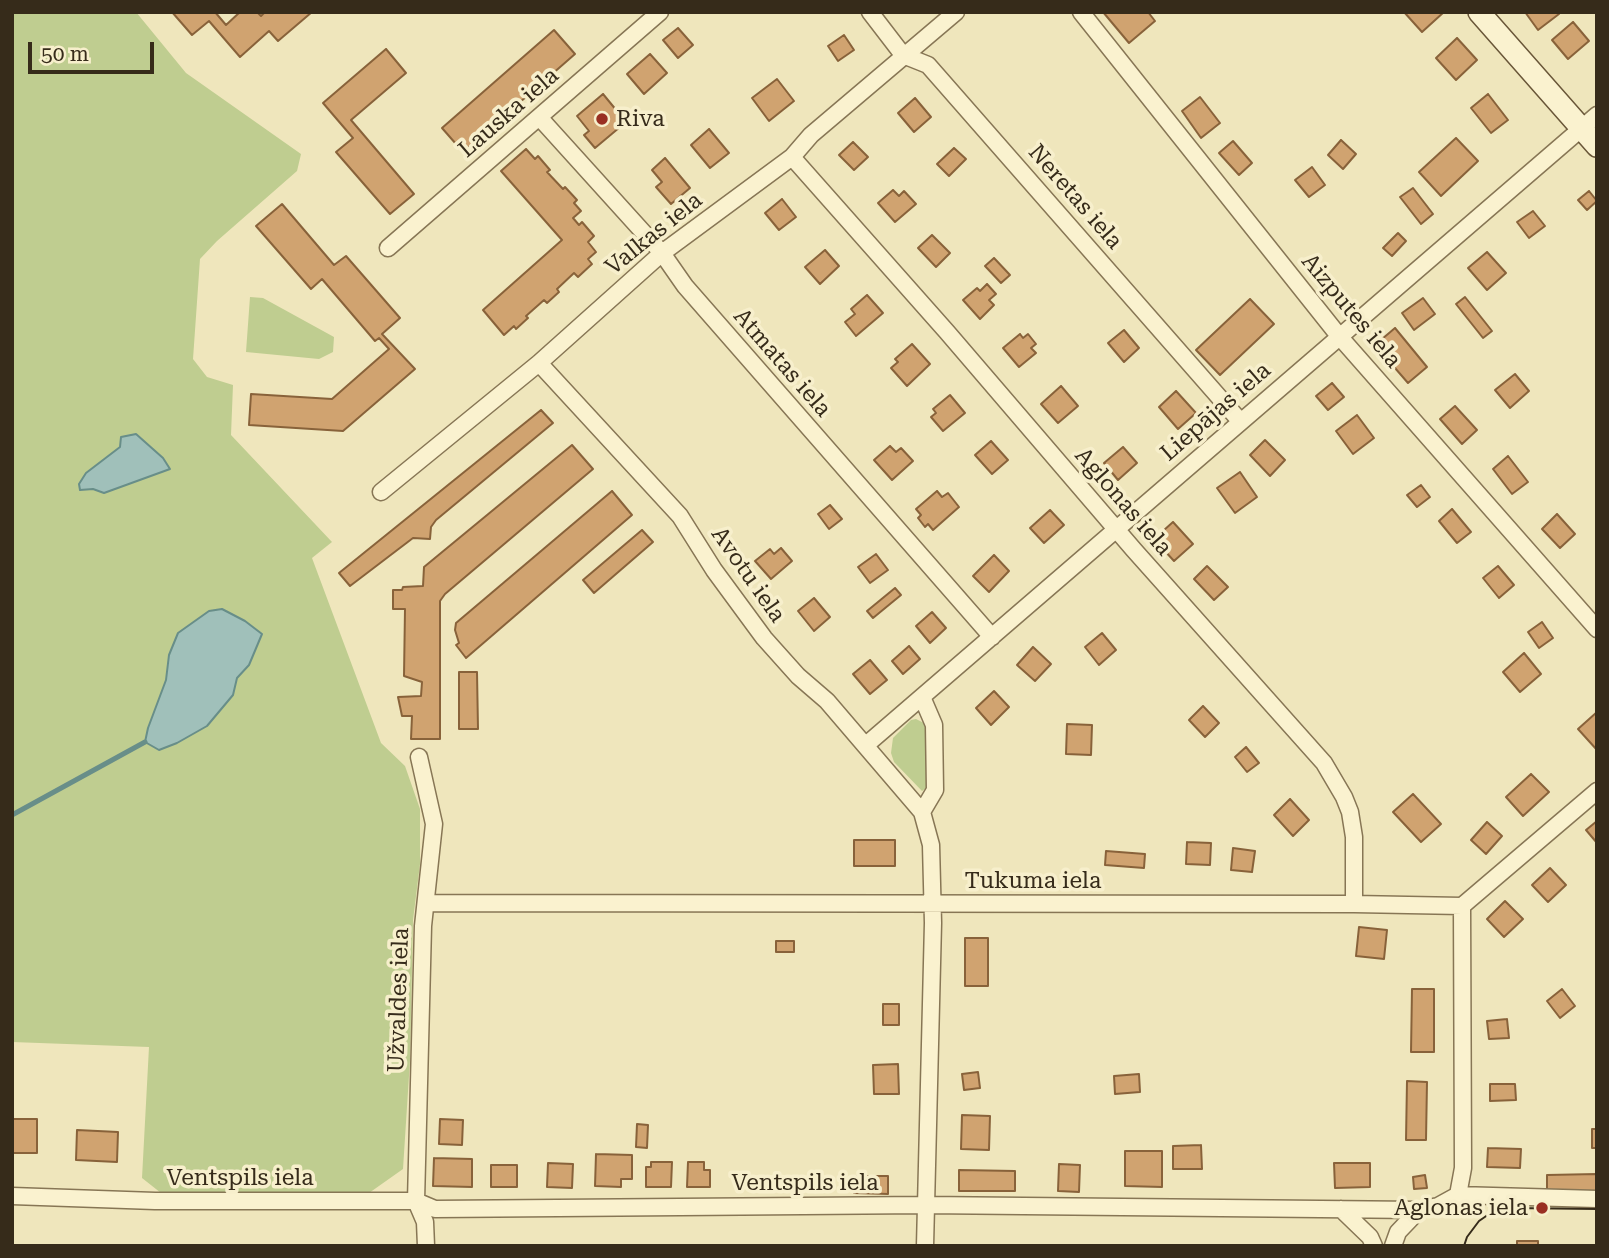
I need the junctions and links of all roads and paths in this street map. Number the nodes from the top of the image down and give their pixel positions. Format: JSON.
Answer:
{"nodes":[{"id":1,"x":660,"y":12,"type":"edge"},
{"id":2,"x":870,"y":12,"type":"edge"},
{"id":3,"x":956,"y":12,"type":"edge"},
{"id":4,"x":1081,"y":12,"type":"edge"},
{"id":5,"x":1479,"y":12,"type":"edge"},
{"id":6,"x":903,"y":55,"type":"junction"},
{"id":7,"x":539,"y":117,"type":"junction"},
{"id":8,"x":1589,"y":122,"type":"edge"},
{"id":9,"x":1597,"y":146,"type":"edge"},
{"id":10,"x":792,"y":157,"type":"junction"},
{"id":11,"x":388,"y":247,"type":"dead end"},
{"id":12,"x":662,"y":253,"type":"junction"},
{"id":13,"x":1339,"y":336,"type":"junction"},
{"id":14,"x":539,"y":363,"type":"junction"},
{"id":15,"x":1240,"y":421,"type":"junction"},
{"id":16,"x":381,"y":492,"type":"dead end"},
{"id":17,"x":1115,"y":529,"type":"junction"},
{"id":18,"x":1597,"y":629,"type":"edge"},
{"id":19,"x":992,"y":637,"type":"junction"},
{"id":20,"x":922,"y":697,"type":"junction"},
{"id":21,"x":866,"y":746,"type":"junction"},
{"id":22,"x":419,"y":757,"type":"dead end"},
{"id":23,"x":1597,"y":791,"type":"edge"},
{"id":24,"x":922,"y":812,"type":"junction"},
{"id":25,"x":426,"y":903,"type":"junction"},
{"id":26,"x":932,"y":904,"type":"junction"},
{"id":27,"x":1354,"y":904,"type":"junction"},
{"id":28,"x":1462,"y":906,"type":"junction"},
{"id":29,"x":1458,"y":1195,"type":"junction"},
{"id":30,"x":12,"y":1196,"type":"edge"},
{"id":31,"x":1597,"y":1199,"type":"edge"},
{"id":32,"x":416,"y":1201,"type":"junction"},
{"id":33,"x":925,"y":1205,"type":"junction"},
{"id":34,"x":1341,"y":1209,"type":"junction"},
{"id":35,"x":1419,"y":1210,"type":"junction"},
{"id":36,"x":426,"y":1246,"type":"edge"},
{"id":37,"x":925,"y":1246,"type":"edge"},
{"id":38,"x":1374,"y":1246,"type":"edge"},
{"id":39,"x":1393,"y":1246,"type":"edge"}],
"edges":[{"from":1,"to":7,"type":"street","name":"Lauska iela"},
{"from":2,"to":6,"type":"street","name":"Neretas iela"},
{"from":3,"to":6,"type":"street","name":"Valkas iela"},
{"from":4,"to":13,"type":"street","name":"Aizputes iela"},
{"from":5,"to":8,"type":"street"},
{"from":6,"to":10,"type":"street","name":"Valkas iela"},
{"from":6,"to":15,"type":"street","name":"Neretas iela"},
{"from":7,"to":11,"type":"street","name":"Lauska iela"},
{"from":7,"to":12,"type":"street","name":"Atmatas iela"},
{"from":8,"to":9,"type":"street"},
{"from":8,"to":13,"type":"street","name":"Liepājas iela"},
{"from":10,"to":12,"type":"street","name":"Valkas iela"},
{"from":10,"to":17,"type":"street","name":"Aglonas iela"},
{"from":12,"to":14,"type":"street","name":"Valkas iela"},
{"from":12,"to":19,"type":"street","name":"Atmatas iela"},
{"from":13,"to":15,"type":"street","name":"Liepājas iela"},
{"from":13,"to":18,"type":"street","name":"Aizputes iela"},
{"from":14,"to":16,"type":"street","name":"Valkas iela"},
{"from":14,"to":21,"type":"street","name":"Avotu iela"},
{"from":15,"to":17,"type":"street","name":"Liepājas iela"},
{"from":17,"to":19,"type":"street","name":"Liepājas iela"},
{"from":17,"to":27,"type":"street","name":"Aglonas iela"},
{"from":19,"to":20,"type":"street","name":"Liepājas iela"},
{"from":20,"to":21,"type":"street","name":"Liepājas iela"},
{"from":20,"to":24,"type":"street"},
{"from":21,"to":24,"type":"street","name":"Avotu iela"},
{"from":22,"to":25,"type":"street","name":"Užvaldes iela"},
{"from":23,"to":28,"type":"street"},
{"from":24,"to":26,"type":"street","name":"Avotu iela"},
{"from":25,"to":26,"type":"street","name":"Tukuma iela"},
{"from":25,"to":32,"type":"street","name":"Užvaldes iela"},
{"from":26,"to":27,"type":"street","name":"Tukuma iela"},
{"from":26,"to":33,"type":"street","name":"Avotu iela"},
{"from":27,"to":28,"type":"street","name":"Tukuma iela"},
{"from":28,"to":29,"type":"street"},
{"from":29,"to":31,"type":"street","name":"Ventspils iela"},
{"from":29,"to":35,"type":"street","name":"Ventspils iela"},
{"from":30,"to":32,"type":"street","name":"Ventspils iela"},
{"from":32,"to":33,"type":"street","name":"Ventspils iela"},
{"from":32,"to":36,"type":"street","name":"Užvaldes iela"},
{"from":33,"to":34,"type":"street","name":"Ventspils iela"},
{"from":33,"to":37,"type":"street","name":"Avotu iela"},
{"from":34,"to":35,"type":"street","name":"Ventspils iela"},
{"from":34,"to":38,"type":"street"},
{"from":35,"to":39,"type":"street"}]}
